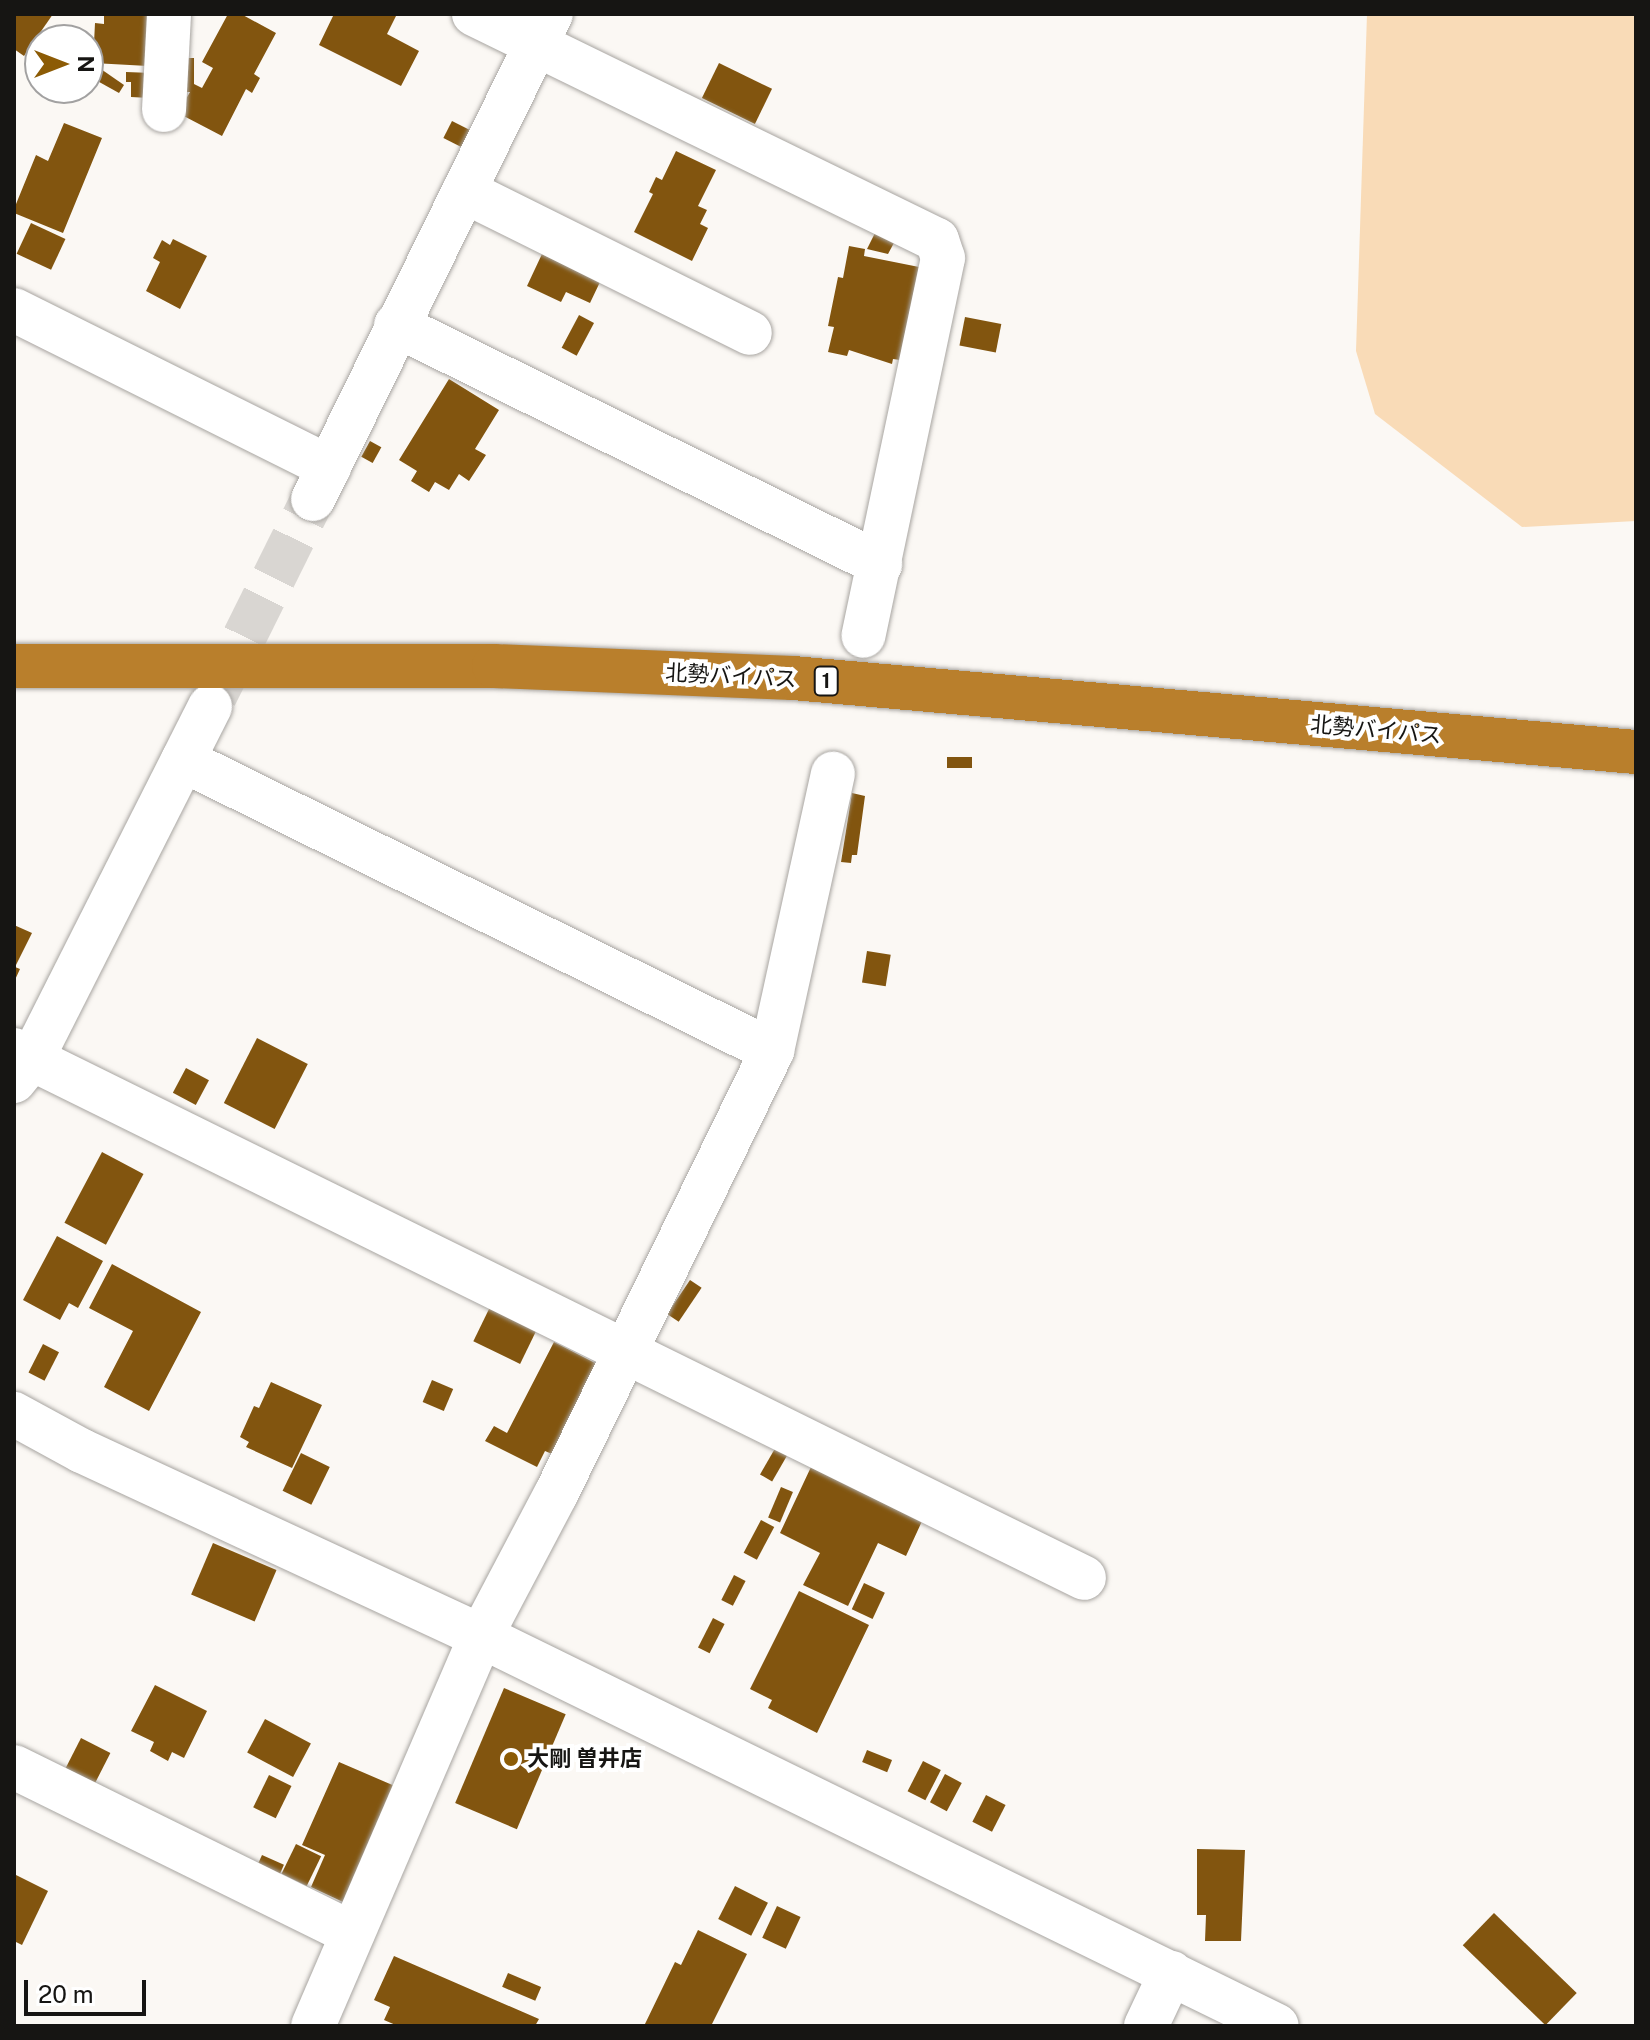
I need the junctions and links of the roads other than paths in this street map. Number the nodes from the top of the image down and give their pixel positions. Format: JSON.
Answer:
{"nodes":[{"id":1,"x":169,"y":14,"type":"edge"},
{"id":2,"x":474,"y":14,"type":"edge"},
{"id":3,"x":544,"y":30,"type":"edge"},
{"id":4,"x":164,"y":110,"type":"dead end"},
{"id":5,"x":464,"y":191,"type":"junction"},
{"id":6,"x":14,"y":310,"type":"edge"},
{"id":7,"x":396,"y":325,"type":"junction"},
{"id":8,"x":750,"y":333,"type":"dead end"},
{"id":9,"x":880,"y":564,"type":"junction"},
{"id":10,"x":863,"y":636,"type":"dead end"},
{"id":11,"x":14,"y":666,"type":"edge"},
{"id":12,"x":210,"y":706,"type":"tunnel mouth"},
{"id":13,"x":1636,"y":752,"type":"edge"},
{"id":14,"x":183,"y":760,"type":"junction"},
{"id":15,"x":833,"y":774,"type":"dead end"},
{"id":16,"x":772,"y":1051,"type":"junction"},
{"id":17,"x":20,"y":1063,"type":"edge"},
{"id":18,"x":626,"y":1353,"type":"junction"},
{"id":19,"x":14,"y":1414,"type":"edge"},
{"id":20,"x":1084,"y":1578,"type":"dead end"},
{"id":21,"x":481,"y":1636,"type":"junction"},
{"id":22,"x":14,"y":1767,"type":"edge"},
{"id":23,"x":352,"y":1933,"type":"junction"},
{"id":24,"x":1171,"y":1973,"type":"junction"},
{"id":25,"x":313,"y":2026,"type":"edge"},
{"id":26,"x":1146,"y":2026,"type":"edge"},
{"id":27,"x":1277,"y":2026,"type":"edge"}],
"edges":[{"from":1,"to":4,"type":"street"},
{"from":2,"to":3,"type":"street"},
{"from":3,"to":5,"type":"street"},
{"from":3,"to":9,"type":"street"},
{"from":5,"to":7,"type":"street"},
{"from":5,"to":8,"type":"street"},
{"from":6,"to":7,"type":"street"},
{"from":7,"to":9,"type":"street"},
{"from":9,"to":10,"type":"street"},
{"from":11,"to":13,"type":"highway","name":"北勢バイパス","number":"1"},
{"from":12,"to":14,"type":"street"},
{"from":14,"to":16,"type":"street"},
{"from":14,"to":17,"type":"street"},
{"from":15,"to":16,"type":"street"},
{"from":16,"to":18,"type":"street"},
{"from":17,"to":18,"type":"street"},
{"from":18,"to":20,"type":"street"},
{"from":18,"to":21,"type":"street"},
{"from":19,"to":21,"type":"street"},
{"from":21,"to":23,"type":"street"},
{"from":21,"to":24,"type":"street"},
{"from":22,"to":23,"type":"street"},
{"from":23,"to":25,"type":"street"},
{"from":24,"to":26,"type":"street"},
{"from":24,"to":27,"type":"street"}]}
